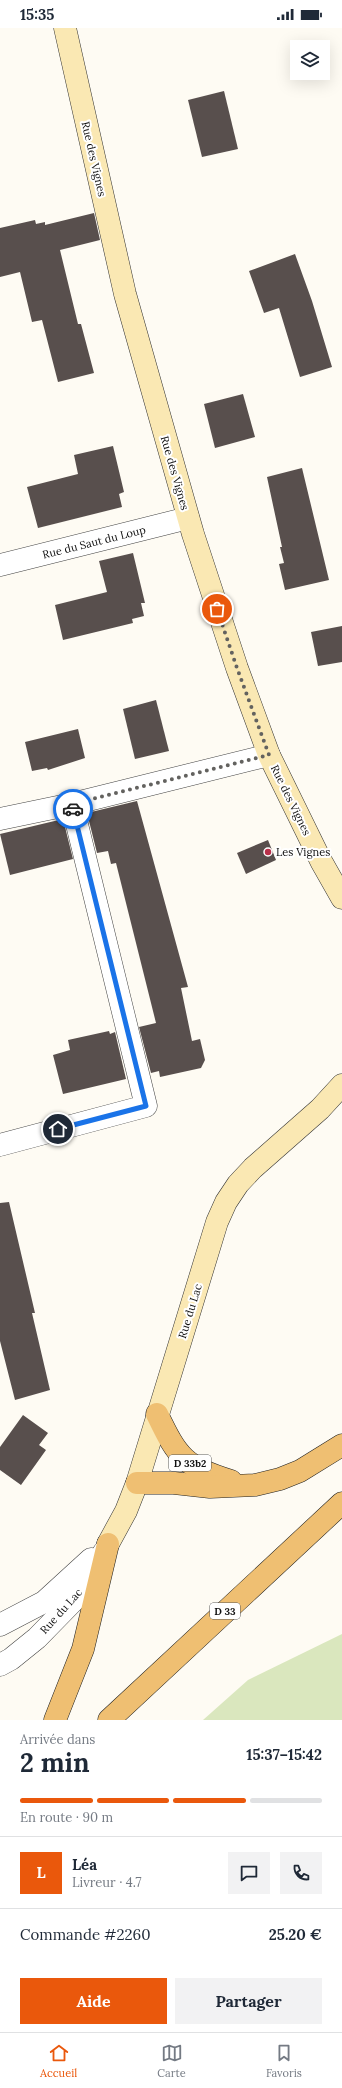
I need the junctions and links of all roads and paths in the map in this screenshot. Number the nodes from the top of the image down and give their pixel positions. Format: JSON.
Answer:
{"nodes":[{"id":1,"x":65,"y":28,"type":"edge"},
{"id":2,"x":188,"y":518,"type":"junction"},
{"id":3,"x":0,"y":565,"type":"edge"},
{"id":4,"x":269,"y":755,"type":"junction"},
{"id":5,"x":72,"y":804,"type":"junction"},
{"id":6,"x":0,"y":819,"type":"edge"},
{"id":7,"x":342,"y":898,"type":"edge"},
{"id":8,"x":342,"y":1085,"type":"edge"},
{"id":9,"x":342,"y":1099,"type":"edge"},
{"id":10,"x":320,"y":1109,"type":"junction"},
{"id":11,"x":0,"y":1145,"type":"edge"},
{"id":12,"x":157,"y":1414,"type":"junction"},
{"id":13,"x":342,"y":1445,"type":"edge"},
{"id":14,"x":137,"y":1483,"type":"junction"},
{"id":15,"x":245,"y":1486,"type":"junction"},
{"id":16,"x":342,"y":1503,"type":"edge"},
{"id":17,"x":108,"y":1544,"type":"junction"},
{"id":18,"x":0,"y":1625,"type":"edge"},
{"id":19,"x":0,"y":1665,"type":"edge"},
{"id":20,"x":55,"y":1720,"type":"edge"},
{"id":21,"x":109,"y":1720,"type":"edge"}],
"edges":[{"from":1,"to":2,"type":"street","name":"Rue des Vignes"},
{"from":2,"to":3,"type":"street","name":"Rue du Saut du Loup"},
{"from":2,"to":4,"type":"street","name":"Rue des Vignes"},
{"from":4,"to":5,"type":"street"},
{"from":4,"to":7,"type":"street","name":"Rue des Vignes"},
{"from":5,"to":6,"type":"street"},
{"from":5,"to":11,"type":"street"},
{"from":8,"to":10,"type":"street","name":"Rue du Lac"},
{"from":9,"to":10,"type":"street","name":"Rue du Lac"},
{"from":10,"to":12,"type":"street","name":"Rue du Lac"},
{"from":12,"to":14,"type":"street","name":"Rue du Lac"},
{"from":12,"to":15,"type":"main road","number":"D 33b2"},
{"from":13,"to":15,"type":"main road","number":"D 33b2"},
{"from":14,"to":15,"type":"main road","number":"D 33b2"},
{"from":14,"to":17,"type":"street","name":"Rue du Lac"},
{"from":16,"to":21,"type":"main road","number":"D 33"},
{"from":17,"to":18,"type":"street","name":"Rue du Lac"},
{"from":17,"to":19,"type":"street","name":"Rue du Lac"},
{"from":17,"to":20,"type":"main road"}]}
